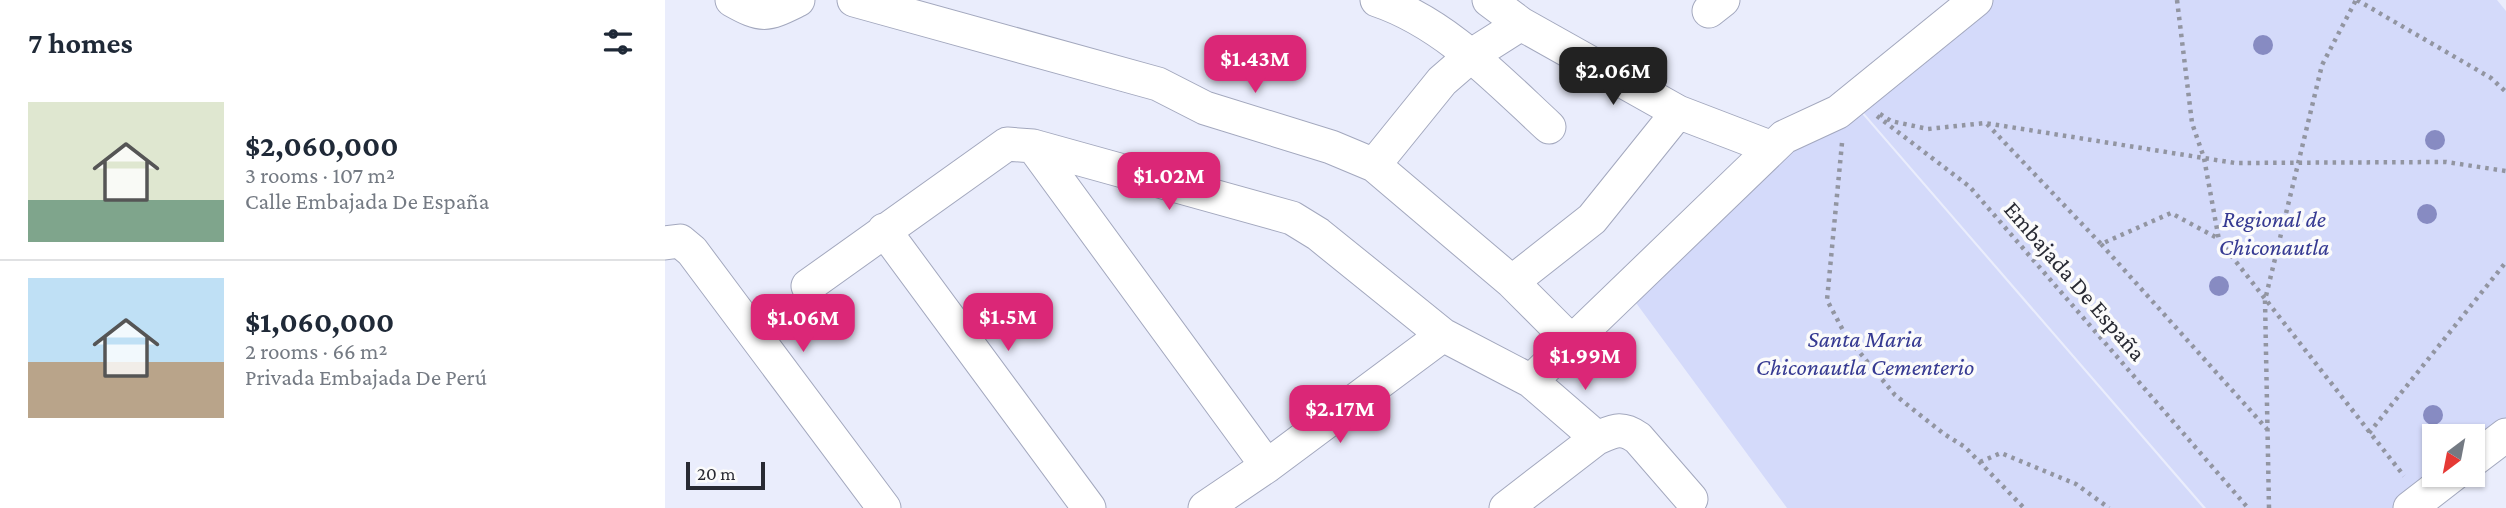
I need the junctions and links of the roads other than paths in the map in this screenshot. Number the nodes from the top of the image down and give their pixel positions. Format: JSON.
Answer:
{"nodes":[{"id":1,"x":732,"y":0,"type":"edge"},
{"id":2,"x":798,"y":0,"type":"edge"},
{"id":3,"x":854,"y":0,"type":"edge"},
{"id":4,"x":1377,"y":0,"type":"edge"},
{"id":5,"x":1489,"y":0,"type":"edge"},
{"id":6,"x":1976,"y":0,"type":"edge"},
{"id":7,"x":1521,"y":24,"type":"junction"},
{"id":8,"x":1472,"y":55,"type":"junction"},
{"id":9,"x":1678,"y":112,"type":"junction"},
{"id":10,"x":1549,"y":127,"type":"dead end"},
{"id":11,"x":1033,"y":146,"type":"junction"},
{"id":12,"x":1772,"y":148,"type":"junction"},
{"id":13,"x":1374,"y":165,"type":"junction"},
{"id":14,"x":884,"y":230,"type":"junction"},
{"id":15,"x":672,"y":242,"type":"edge"},
{"id":16,"x":1512,"y":282,"type":"junction"},
{"id":17,"x":808,"y":286,"type":"dead end"},
{"id":18,"x":1443,"y":335,"type":"junction"},
{"id":19,"x":1571,"y":341,"type":"junction"},
{"id":20,"x":1531,"y":381,"type":"junction"},
{"id":21,"x":2506,"y":435,"type":"edge"},
{"id":22,"x":1597,"y":438,"type":"junction"},
{"id":23,"x":2485,"y":451,"type":"edge"},
{"id":24,"x":1267,"y":466,"type":"junction"},
{"id":25,"x":1692,"y":499,"type":"dead end"},
{"id":26,"x":884,"y":508,"type":"edge"},
{"id":27,"x":1089,"y":508,"type":"edge"},
{"id":28,"x":1205,"y":508,"type":"edge"},
{"id":29,"x":1506,"y":508,"type":"edge"}],
"edges":[{"from":1,"to":2,"type":"street"},
{"from":3,"to":13,"type":"street"},
{"from":4,"to":8,"type":"street"},
{"from":5,"to":7,"type":"street"},
{"from":6,"to":12,"type":"street"},
{"from":7,"to":8,"type":"street"},
{"from":7,"to":9,"type":"street"},
{"from":8,"to":10,"type":"street"},
{"from":8,"to":13,"type":"street"},
{"from":9,"to":12,"type":"street"},
{"from":9,"to":16,"type":"street"},
{"from":11,"to":14,"type":"street"},
{"from":11,"to":18,"type":"street"},
{"from":11,"to":24,"type":"street"},
{"from":12,"to":19,"type":"street"},
{"from":13,"to":16,"type":"street"},
{"from":14,"to":17,"type":"street"},
{"from":14,"to":27,"type":"street"},
{"from":15,"to":26,"type":"street"},
{"from":16,"to":19,"type":"street"},
{"from":18,"to":20,"type":"street"},
{"from":18,"to":24,"type":"street"},
{"from":19,"to":20,"type":"street"},
{"from":20,"to":22,"type":"street"},
{"from":21,"to":23,"type":"street"},
{"from":22,"to":25,"type":"street"},
{"from":22,"to":29,"type":"street"},
{"from":24,"to":28,"type":"street"}]}
